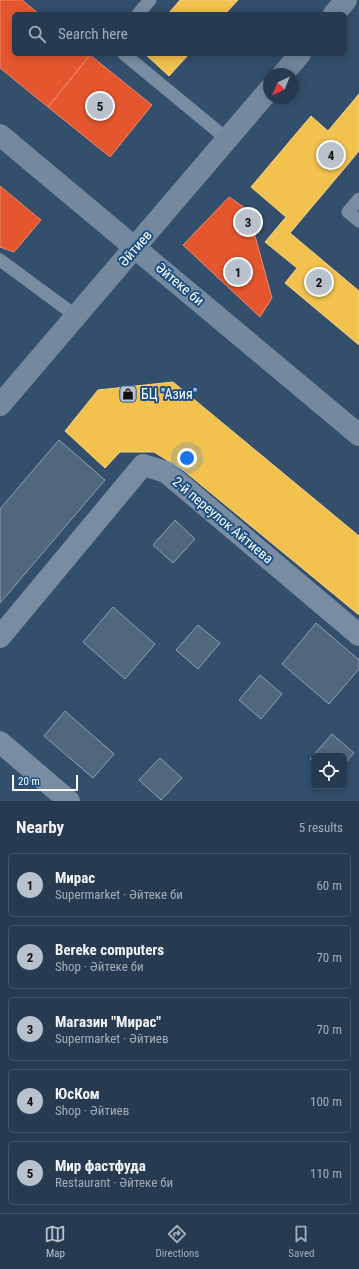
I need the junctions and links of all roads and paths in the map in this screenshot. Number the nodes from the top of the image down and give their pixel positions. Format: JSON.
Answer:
{"nodes":[{"id":1,"x":150,"y":0,"type":"edge"},
{"id":2,"x":346,"y":0,"type":"edge"},
{"id":3,"x":140,"y":12,"type":"edge"},
{"id":4,"x":336,"y":12,"type":"edge"},
{"id":5,"x":126,"y":56,"type":"edge"},
{"id":6,"x":298,"y":56,"type":"edge"},
{"id":7,"x":288,"y":68,"type":"edge"},
{"id":8,"x":263,"y":97,"type":"edge"},
{"id":9,"x":0,"y":135,"type":"edge"},
{"id":10,"x":227,"y":139,"type":"junction"},
{"id":11,"x":359,"y":199,"type":"edge"},
{"id":12,"x":359,"y":221,"type":"edge"},
{"id":13,"x":135,"y":247,"type":"junction"},
{"id":14,"x":0,"y":260,"type":"edge"},
{"id":15,"x":76,"y":316,"type":"junction"},
{"id":16,"x":0,"y":405,"type":"edge"},
{"id":17,"x":359,"y":435,"type":"edge"},
{"id":18,"x":359,"y":635,"type":"edge"},
{"id":19,"x":0,"y":637,"type":"edge"},
{"id":20,"x":0,"y":742,"type":"edge"},
{"id":21,"x":69,"y":801,"type":"edge"}],
"edges":[{"from":1,"to":3,"type":"lane"},
{"from":2,"to":4,"type":"street"},
{"from":5,"to":10,"type":"lane"},
{"from":6,"to":7,"type":"street"},
{"from":8,"to":10,"type":"street","name":"Әйтиев"},
{"from":9,"to":13,"type":"street","name":"Әйтеке би"},
{"from":10,"to":13,"type":"street","name":"Әйтиев"},
{"from":11,"to":12,"type":"lane"},
{"from":13,"to":15,"type":"street","name":"Әйтиев"},
{"from":13,"to":17,"type":"street","name":"Әйтеке би"},
{"from":14,"to":15,"type":"lane"},
{"from":15,"to":16,"type":"street","name":"Әйтиев"},
{"from":18,"to":19,"type":"street","name":"2-й переулок Айтиева"},
{"from":20,"to":21,"type":"street"}]}
